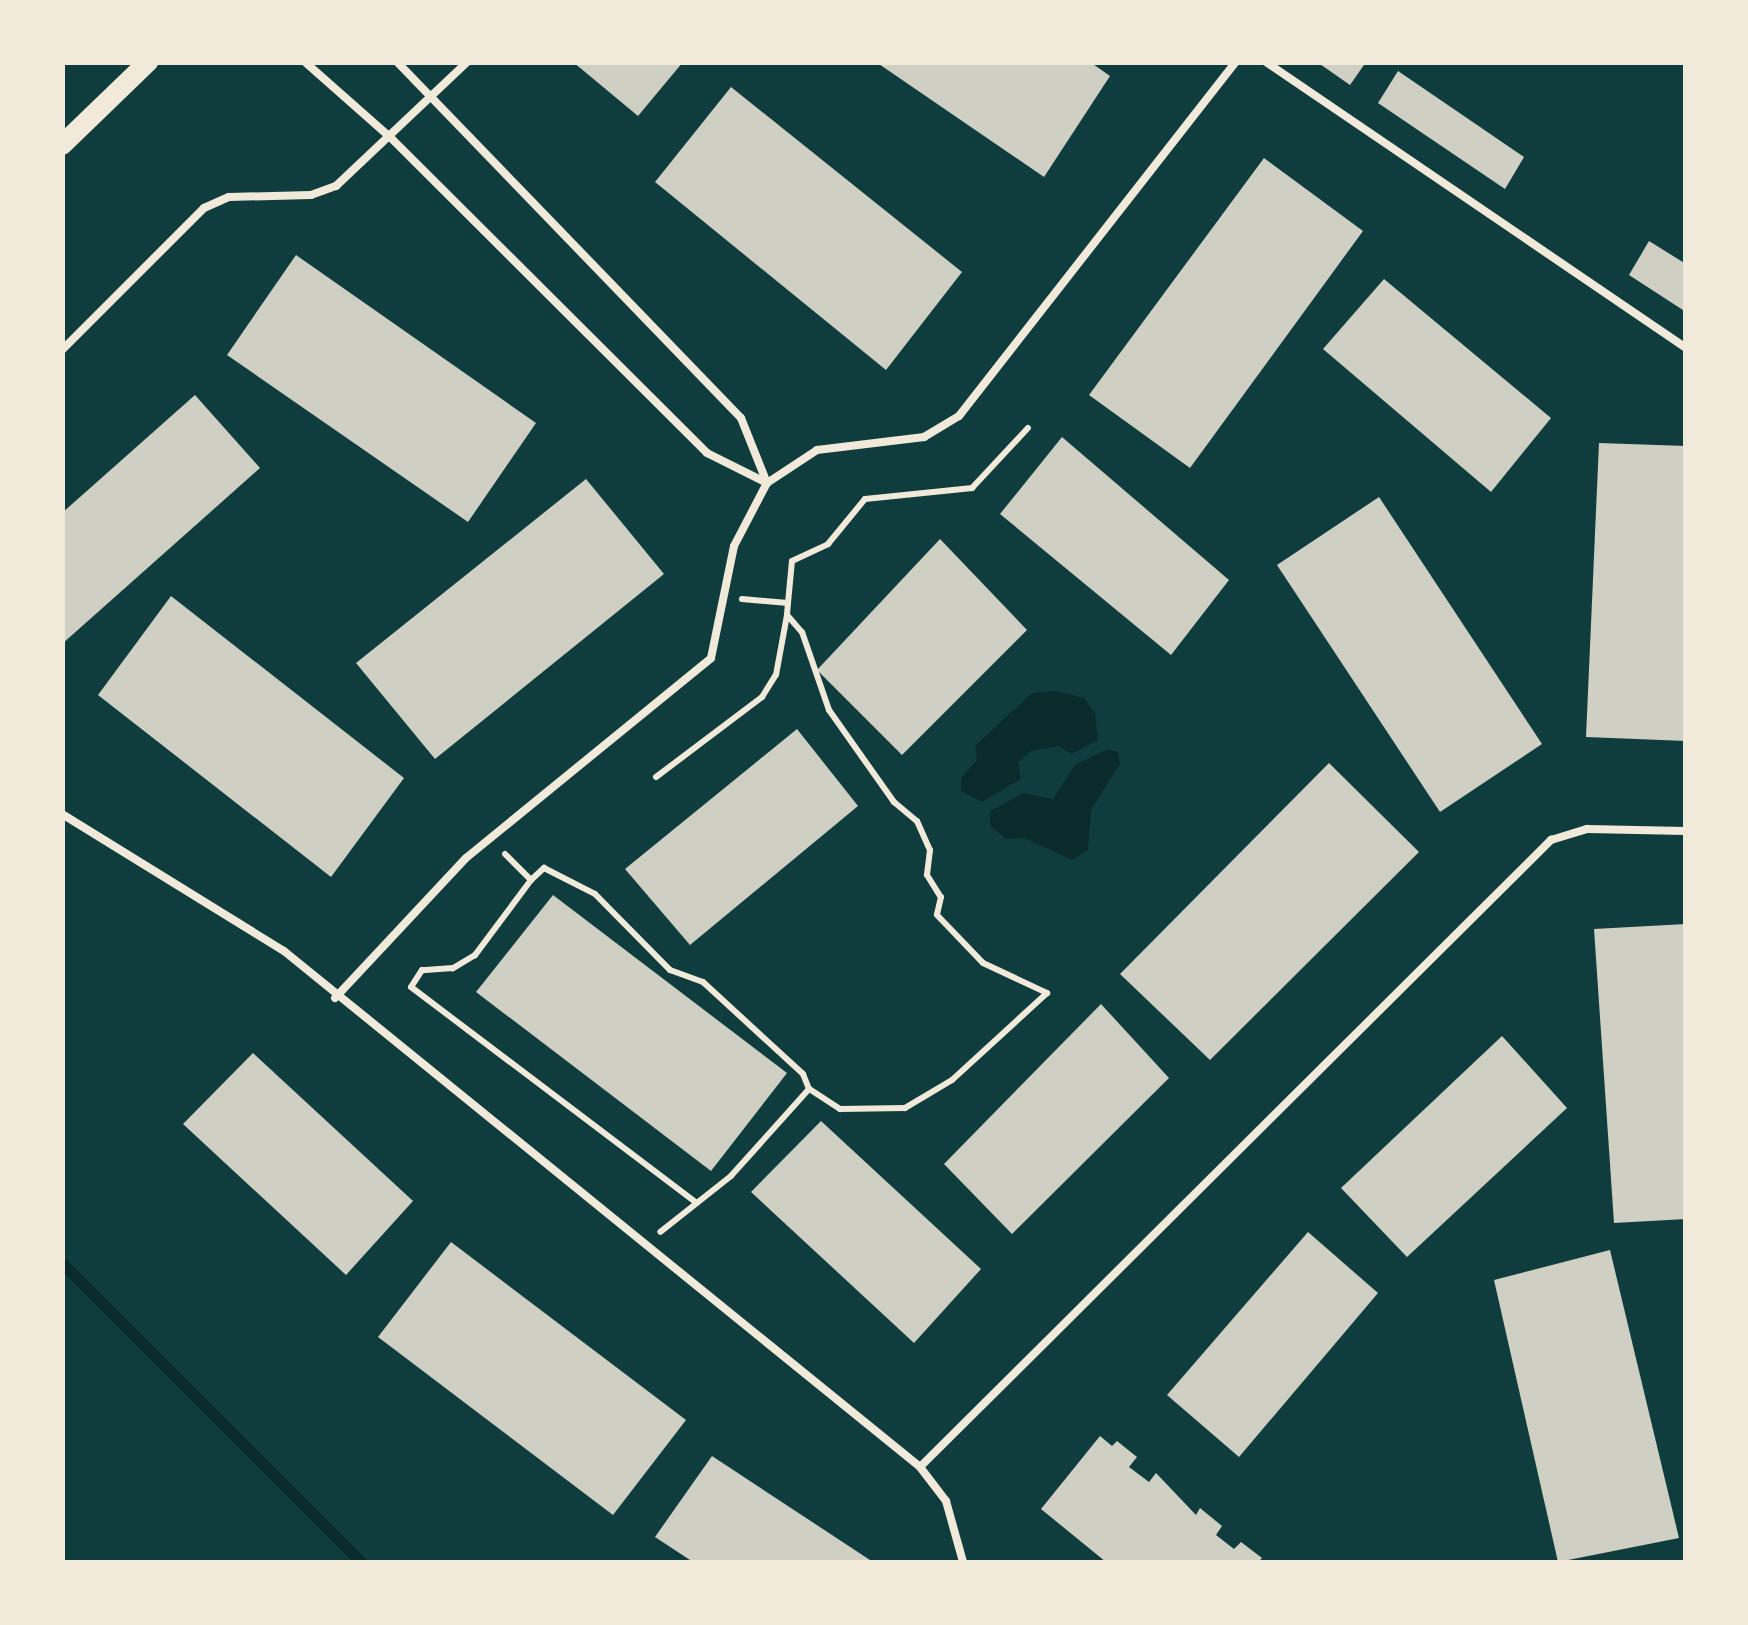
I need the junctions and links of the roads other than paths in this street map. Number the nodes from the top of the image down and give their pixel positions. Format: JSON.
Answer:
{"nodes":[{"id":1,"x":148,"y":62,"type":"edge"},
{"id":2,"x":305,"y":62,"type":"edge"},
{"id":3,"x":397,"y":62,"type":"edge"},
{"id":4,"x":468,"y":62,"type":"edge"},
{"id":5,"x":1236,"y":62,"type":"edge"},
{"id":6,"x":1266,"y":62,"type":"edge"},
{"id":7,"x":430,"y":102,"type":"junction"},
{"id":8,"x":392,"y":140,"type":"junction"},
{"id":9,"x":62,"y":145,"type":"edge"},
{"id":10,"x":1686,"y":348,"type":"edge"},
{"id":11,"x":62,"y":350,"type":"edge"},
{"id":12,"x":767,"y":483,"type":"junction"},
{"id":13,"x":62,"y":814,"type":"edge"},
{"id":14,"x":1686,"y":831,"type":"edge"},
{"id":15,"x":335,"y":998,"type":"junction"},
{"id":16,"x":920,"y":1467,"type":"junction"},
{"id":17,"x":963,"y":1562,"type":"edge"}],
"edges":[{"from":1,"to":9,"type":"main road"},
{"from":2,"to":8,"type":"lane"},
{"from":3,"to":7,"type":"lane"},
{"from":4,"to":7,"type":"lane"},
{"from":5,"to":12,"type":"lane"},
{"from":6,"to":10,"type":"lane"},
{"from":7,"to":8,"type":"lane"},
{"from":7,"to":12,"type":"lane"},
{"from":8,"to":11,"type":"lane"},
{"from":8,"to":12,"type":"lane"},
{"from":12,"to":15,"type":"lane"},
{"from":13,"to":15,"type":"lane"},
{"from":14,"to":16,"type":"lane"},
{"from":15,"to":16,"type":"lane"},
{"from":16,"to":17,"type":"lane"}]}
